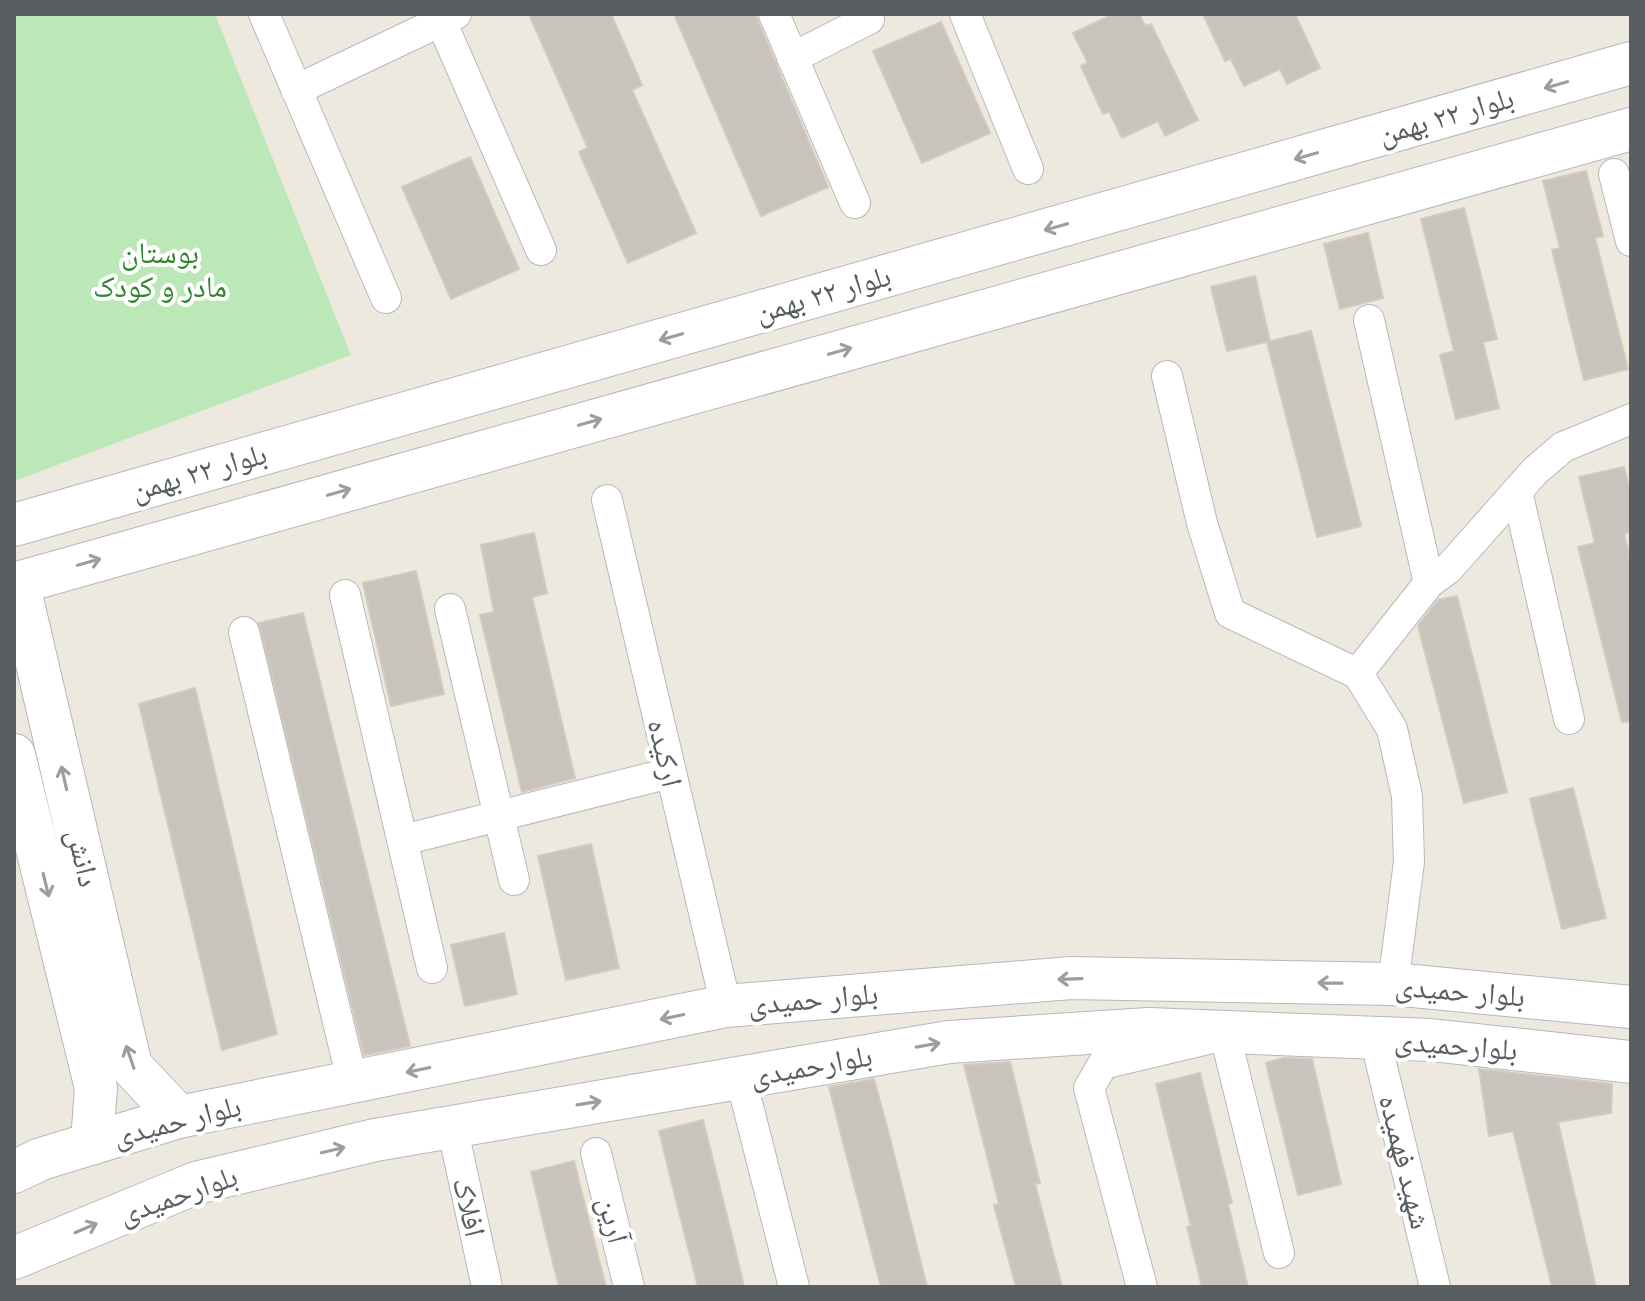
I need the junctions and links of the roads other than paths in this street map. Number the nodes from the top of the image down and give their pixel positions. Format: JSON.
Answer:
{"nodes":[{"id":1,"x":264,"y":14,"type":"edge"},
{"id":2,"x":774,"y":14,"type":"edge"},
{"id":3,"x":867,"y":14,"type":"edge"},
{"id":4,"x":965,"y":14,"type":"edge"},
{"id":5,"x":445,"y":16,"type":"edge"},
{"id":6,"x":792,"y":58,"type":"junction"},
{"id":7,"x":1631,"y":63,"type":"edge"},
{"id":8,"x":296,"y":90,"type":"junction"},
{"id":9,"x":1631,"y":129,"type":"edge"},
{"id":10,"x":1028,"y":169,"type":"dead end"},
{"id":11,"x":1614,"y":174,"type":"dead end"},
{"id":12,"x":855,"y":203,"type":"dead end"},
{"id":13,"x":1631,"y":241,"type":"edge"},
{"id":14,"x":541,"y":250,"type":"dead end"},
{"id":15,"x":386,"y":298,"type":"dead end"},
{"id":16,"x":1369,"y":320,"type":"dead end"},
{"id":17,"x":712,"y":326,"type":"junction"},
{"id":18,"x":1167,"y":376,"type":"dead end"},
{"id":19,"x":728,"y":382,"type":"junction"},
{"id":20,"x":1631,"y":419,"type":"edge"},
{"id":21,"x":1517,"y":491,"type":"junction"},
{"id":22,"x":607,"y":500,"type":"dead end"},
{"id":23,"x":14,"y":525,"type":"edge"},
{"id":24,"x":16,"y":583,"type":"edge"},
{"id":25,"x":1429,"y":583,"type":"junction"},
{"id":26,"x":345,"y":595,"type":"dead end"},
{"id":27,"x":450,"y":609,"type":"dead end"},
{"id":28,"x":244,"y":632,"type":"dead end"},
{"id":29,"x":1357,"y":674,"type":"junction"},
{"id":30,"x":1569,"y":719,"type":"dead end"},
{"id":31,"x":14,"y":755,"type":"edge"},
{"id":32,"x":670,"y":773,"type":"junction"},
{"id":33,"x":498,"y":817,"type":"junction"},
{"id":34,"x":403,"y":840,"type":"junction"},
{"id":35,"x":514,"y":880,"type":"dead end"},
{"id":36,"x":432,"y":968,"type":"dead end"},
{"id":37,"x":1393,"y":984,"type":"junction"},
{"id":38,"x":726,"y":1006,"type":"junction"},
{"id":39,"x":1631,"y":1007,"type":"edge"},
{"id":40,"x":1375,"y":1038,"type":"junction"},
{"id":41,"x":1631,"y":1062,"type":"edge"},
{"id":42,"x":741,"y":1079,"type":"junction"},
{"id":43,"x":353,"y":1084,"type":"junction"},
{"id":44,"x":179,"y":1117,"type":"junction"},
{"id":45,"x":452,"y":1126,"type":"junction"},
{"id":46,"x":92,"y":1142,"type":"junction"},
{"id":47,"x":596,"y":1153,"type":"dead end"},
{"id":48,"x":14,"y":1172,"type":"edge"},
{"id":49,"x":1279,"y":1253,"type":"dead end"},
{"id":50,"x":14,"y":1258,"type":"edge"},
{"id":51,"x":487,"y":1287,"type":"edge"},
{"id":52,"x":629,"y":1287,"type":"edge"},
{"id":53,"x":794,"y":1287,"type":"edge"},
{"id":54,"x":1142,"y":1287,"type":"edge"},
{"id":55,"x":1435,"y":1287,"type":"edge"}],
"edges":[{"from":1,"to":8,"type":"street"},
{"from":2,"to":6,"type":"street"},
{"from":3,"to":6,"type":"street"},
{"from":4,"to":10,"type":"street"},
{"from":5,"to":8,"type":"street"},
{"from":5,"to":14,"type":"street"},
{"from":6,"to":12,"type":"street"},
{"from":7,"to":17,"type":"street","name":"بلوار ۲۲ بهمن","one_way":true},
{"from":8,"to":15,"type":"street"},
{"from":19,"to":9,"type":"street","name":"بلوار ۲۲ بهمن","one_way":true},
{"from":11,"to":13,"type":"street"},
{"from":16,"to":25,"type":"street"},
{"from":17,"to":19,"type":"street"},
{"from":17,"to":23,"type":"street","name":"بلوار ۲۲ بهمن","one_way":true},
{"from":18,"to":29,"type":"street"},
{"from":24,"to":19,"type":"street","name":"بلوار ۲۲ بهمن","one_way":true},
{"from":20,"to":21,"type":"street"},
{"from":21,"to":25,"type":"street"},
{"from":21,"to":30,"type":"street"},
{"from":22,"to":32,"type":"street","name":"ارکیده"},
{"from":44,"to":24,"type":"street","name":"دانش","one_way":true},
{"from":25,"to":29,"type":"street"},
{"from":26,"to":34,"type":"street"},
{"from":27,"to":33,"type":"street"},
{"from":28,"to":43,"type":"street"},
{"from":29,"to":37,"type":"street"},
{"from":31,"to":46,"type":"street","name":"دانش","one_way":true},
{"from":32,"to":33,"type":"street"},
{"from":32,"to":38,"type":"street","name":"ارکیده"},
{"from":33,"to":34,"type":"street"},
{"from":33,"to":35,"type":"street"},
{"from":34,"to":36,"type":"street"},
{"from":37,"to":38,"type":"street","name":"بلوار حمیدی","one_way":true},
{"from":37,"to":39,"type":"street","name":"بلوار حمیدی"},
{"from":38,"to":43,"type":"street","name":"بلوار حمیدی","one_way":true},
{"from":40,"to":41,"type":"street","name":"بلوارحمیدی"},
{"from":42,"to":40,"type":"street","name":"بلوارحمیدی","one_way":true},
{"from":40,"to":55,"type":"street","name":"شهید فهمیده"},
{"from":45,"to":42,"type":"street","name":"بلوارحمیدی","one_way":true},
{"from":42,"to":53,"type":"street"},
{"from":43,"to":44,"type":"street","name":"بلوار حمیدی"},
{"from":44,"to":46,"type":"street","name":"بلوار حمیدی"},
{"from":50,"to":45,"type":"street","name":"بلوارحمیدی","one_way":true},
{"from":45,"to":51,"type":"street","name":"افلاک"},
{"from":46,"to":48,"type":"street","name":"بلوار حمیدی"},
{"from":47,"to":52,"type":"street","name":"آرین"},
{"from":49,"to":54,"type":"street"}]}
